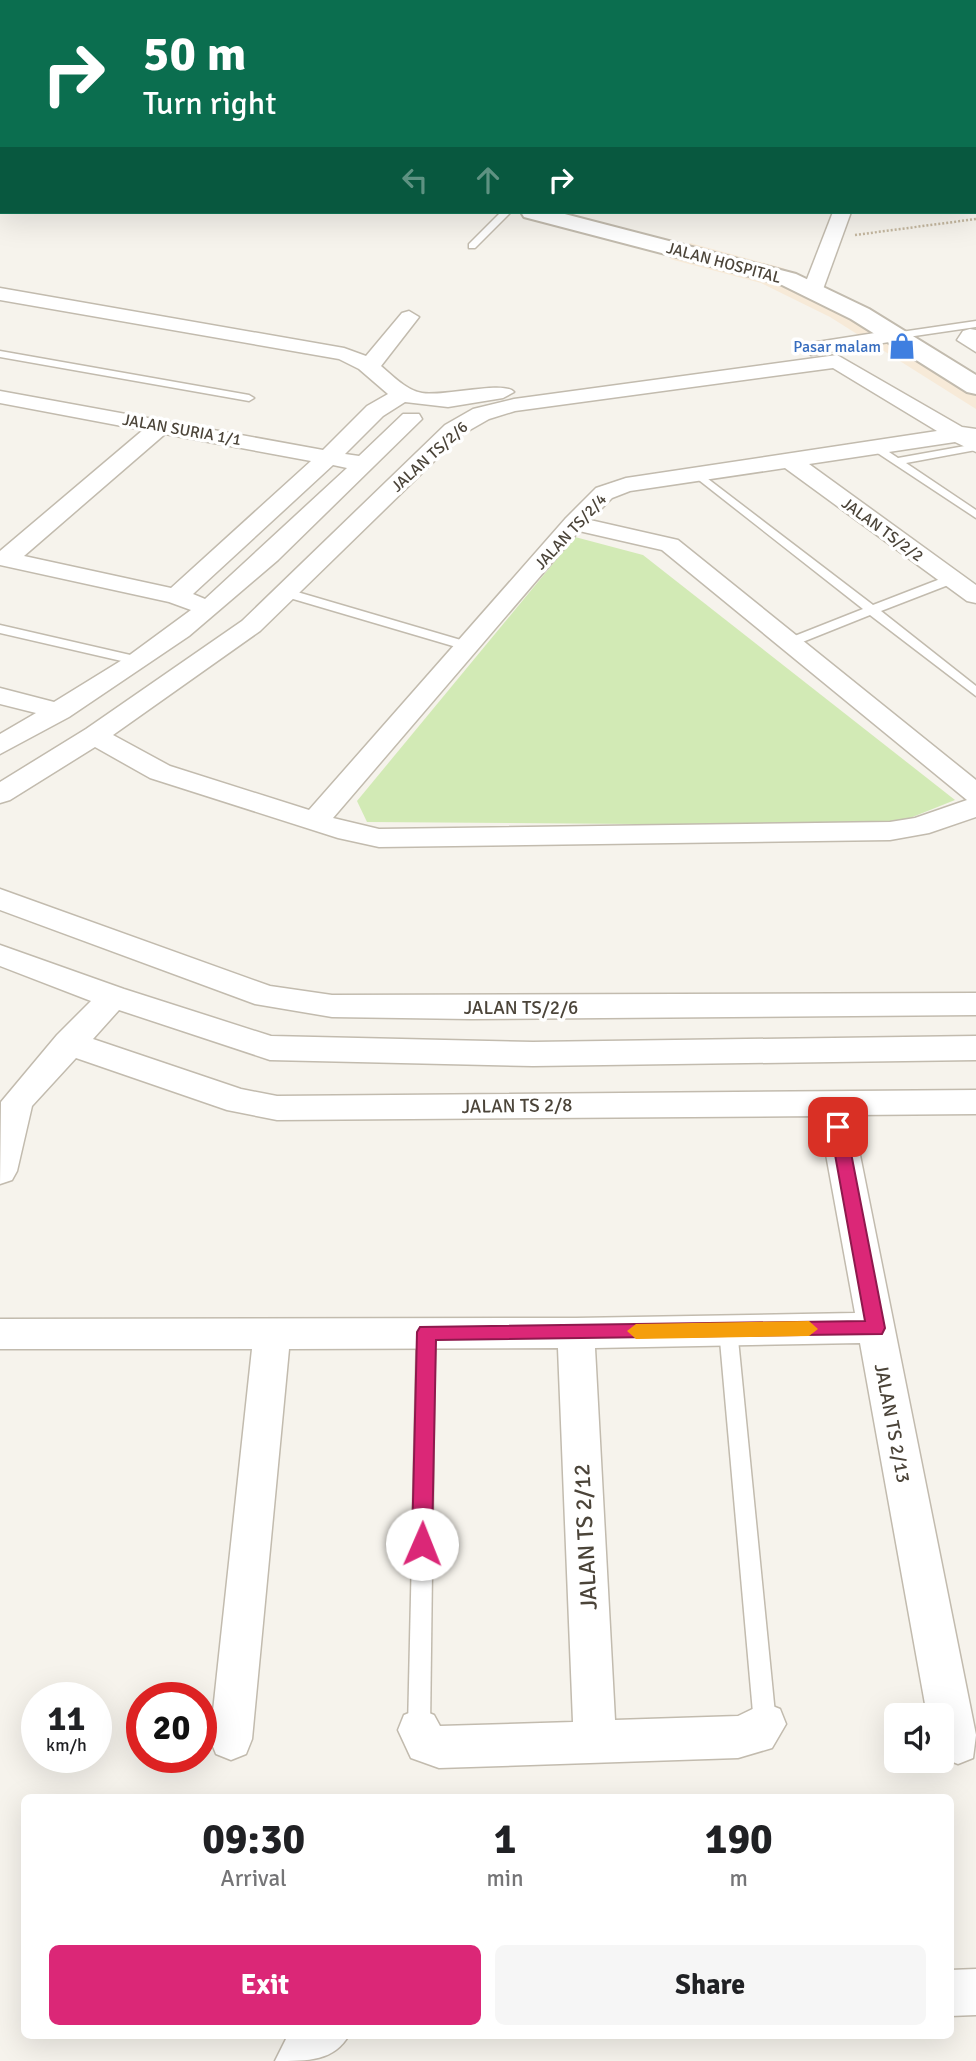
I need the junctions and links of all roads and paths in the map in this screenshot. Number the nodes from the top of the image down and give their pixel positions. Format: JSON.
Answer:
{"nodes":[{"id":1,"x":504,"y":214,"type":"edge"},
{"id":2,"x":540,"y":214,"type":"edge"},
{"id":3,"x":841,"y":214,"type":"edge"},
{"id":4,"x":976,"y":219,"type":"edge"},
{"id":5,"x":833,"y":238,"type":"junction"},
{"id":6,"x":472,"y":246,"type":"dead end"},
{"id":7,"x":812,"y":292,"type":"junction"},
{"id":8,"x":0,"y":294,"type":"edge"},
{"id":9,"x":409,"y":317,"type":"dead end"},
{"id":10,"x":974,"y":335,"type":"edge"},
{"id":11,"x":894,"y":336,"type":"junction"},
{"id":12,"x":0,"y":354,"type":"edge"},
{"id":13,"x":370,"y":365,"type":"junction"},
{"id":14,"x":976,"y":386,"type":"edge"},
{"id":15,"x":403,"y":394,"type":"junction"},
{"id":16,"x":0,"y":397,"type":"edge"},
{"id":17,"x":249,"y":398,"type":"dead end"},
{"id":18,"x":411,"y":419,"type":"dead end"},
{"id":19,"x":162,"y":425,"type":"junction"},
{"id":20,"x":972,"y":439,"type":"edge"},
{"id":21,"x":876,"y":448,"type":"junction"},
{"id":22,"x":330,"y":456,"type":"junction"},
{"id":23,"x":790,"y":461,"type":"junction"},
{"id":24,"x":898,"y":461,"type":"junction"},
{"id":25,"x":363,"y":464,"type":"junction"},
{"id":26,"x":699,"y":475,"type":"junction"},
{"id":27,"x":976,"y":515,"type":"edge"},
{"id":28,"x":574,"y":523,"type":"junction"},
{"id":29,"x":3,"y":559,"type":"edge"},
{"id":30,"x":952,"y":579,"type":"junction"},
{"id":31,"x":287,"y":593,"type":"junction"},
{"id":32,"x":176,"y":596,"type":"junction"},
{"id":33,"x":976,"y":596,"type":"edge"},
{"id":34,"x":874,"y":610,"type":"junction"},
{"id":35,"x":205,"y":611,"type":"junction"},
{"id":36,"x":0,"y":629,"type":"edge"},
{"id":37,"x":791,"y":642,"type":"junction"},
{"id":38,"x":467,"y":646,"type":"junction"},
{"id":39,"x":139,"y":660,"type":"junction"},
{"id":40,"x":976,"y":692,"type":"edge"},
{"id":41,"x":0,"y":696,"type":"edge"},
{"id":42,"x":60,"y":711,"type":"junction"},
{"id":43,"x":94,"y":735,"type":"junction"},
{"id":44,"x":6,"y":736,"type":"edge"},
{"id":45,"x":0,"y":794,"type":"edge"},
{"id":46,"x":976,"y":794,"type":"edge"},
{"id":47,"x":976,"y":807,"type":"edge"},
{"id":48,"x":315,"y":821,"type":"junction"},
{"id":49,"x":0,"y":899,"type":"edge"},
{"id":50,"x":0,"y":955,"type":"edge"},
{"id":51,"x":113,"y":997,"type":"junction"},
{"id":52,"x":976,"y":1004,"type":"edge"},
{"id":53,"x":68,"y":1043,"type":"junction"},
{"id":54,"x":976,"y":1048,"type":"edge"},
{"id":55,"x":833,"y":1102,"type":"junction"},
{"id":56,"x":975,"y":1107,"type":"edge"},
{"id":57,"x":0,"y":1171,"type":"edge"},
{"id":58,"x":876,"y":1328,"type":"junction"},
{"id":59,"x":728,"y":1329,"type":"junction"},
{"id":60,"x":426,"y":1332,"type":"junction"},
{"id":61,"x":272,"y":1333,"type":"junction"},
{"id":62,"x":576,"y":1333,"type":"junction"},
{"id":63,"x":0,"y":1334,"type":"edge"},
{"id":64,"x":765,"y":1724,"type":"joint"},
{"id":65,"x":419,"y":1730,"type":"joint"},
{"id":66,"x":231,"y":1739,"type":"dead end"},
{"id":67,"x":595,"y":1742,"type":"junction"},
{"id":68,"x":967,"y":1744,"type":"edge"},
{"id":69,"x":976,"y":1992,"type":"edge"},
{"id":70,"x":954,"y":1993,"type":"edge"},
{"id":71,"x":320,"y":2039,"type":"edge"},
{"id":72,"x":299,"y":2061,"type":"edge"}],
"edges":[{"from":1,"to":6,"type":"lane"},
{"from":2,"to":7,"type":"street","name":"JALAN HOSPITAL"},
{"from":3,"to":5,"type":"street"},
{"from":4,"to":5,"type":"path"},
{"from":5,"to":7,"type":"street"},
{"from":7,"to":11,"type":"street","name":"JALAN HOSPITAL"},
{"from":8,"to":13,"type":"street"},
{"from":9,"to":13,"type":"street"},
{"from":10,"to":11,"type":"lane"},
{"from":11,"to":14,"type":"street","name":"JALAN HOSPITAL"},
{"from":11,"to":15,"type":"street"},
{"from":12,"to":17,"type":"lane"},
{"from":13,"to":15,"type":"street"},
{"from":15,"to":22,"type":"street"},
{"from":16,"to":19,"type":"street","name":"JALAN SURIA 1/1"},
{"from":18,"to":25,"type":"street"},
{"from":19,"to":22,"type":"street","name":"JALAN SURIA 1/1"},
{"from":19,"to":29,"type":"street"},
{"from":20,"to":21,"type":"street","name":"JALAN TS/2/4"},
{"from":20,"to":24,"type":"lane"},
{"from":20,"to":31,"type":"street","name":"JALAN TS/2/6"},
{"from":21,"to":23,"type":"street","name":"JALAN TS/2/4"},
{"from":21,"to":24,"type":"lane"},
{"from":22,"to":25,"type":"street","name":"JALAN SURIA 1/1"},
{"from":22,"to":32,"type":"street"},
{"from":23,"to":26,"type":"street","name":"JALAN TS/2/4"},
{"from":23,"to":30,"type":"street","name":"JALAN TS/2/2"},
{"from":24,"to":27,"type":"lane"},
{"from":25,"to":35,"type":"street"},
{"from":26,"to":28,"type":"street","name":"JALAN TS/2/4"},
{"from":26,"to":34,"type":"lane"},
{"from":28,"to":37,"type":"street"},
{"from":28,"to":38,"type":"street","name":"JALAN TS/2/4"},
{"from":29,"to":32,"type":"street"},
{"from":30,"to":33,"type":"street","name":"JALAN TS/2/2"},
{"from":30,"to":34,"type":"lane"},
{"from":31,"to":38,"type":"lane"},
{"from":31,"to":43,"type":"street","name":"JALAN TS/2/6"},
{"from":32,"to":35,"type":"street"},
{"from":34,"to":37,"type":"lane"},
{"from":34,"to":40,"type":"lane"},
{"from":35,"to":39,"type":"street"},
{"from":36,"to":39,"type":"lane"},
{"from":37,"to":46,"type":"street"},
{"from":38,"to":48,"type":"street","name":"JALAN TS/2/4"},
{"from":39,"to":42,"type":"street"},
{"from":41,"to":42,"type":"street"},
{"from":42,"to":44,"type":"street"},
{"from":43,"to":45,"type":"street","name":"JALAN TS/2/6"},
{"from":43,"to":48,"type":"street"},
{"from":47,"to":48,"type":"street"},
{"from":49,"to":52,"type":"street","name":"JALAN TS/2/6"},
{"from":50,"to":51,"type":"street"},
{"from":51,"to":53,"type":"street"},
{"from":51,"to":54,"type":"street"},
{"from":53,"to":55,"type":"street","name":"JALAN TS 2/8"},
{"from":53,"to":57,"type":"street"},
{"from":55,"to":56,"type":"street","name":"JALAN TS 2/8"},
{"from":55,"to":58,"type":"street","name":"JALAN TS 2/13"},
{"from":58,"to":59,"type":"street"},
{"from":58,"to":68,"type":"street","name":"JALAN TS 2/13"},
{"from":59,"to":62,"type":"street"},
{"from":59,"to":64,"type":"lane"},
{"from":60,"to":61,"type":"street"},
{"from":60,"to":62,"type":"street"},
{"from":60,"to":65,"type":"lane"},
{"from":61,"to":63,"type":"street"},
{"from":61,"to":66,"type":"street"},
{"from":62,"to":67,"type":"street","name":"JALAN TS 2/12"},
{"from":64,"to":67,"type":"street"},
{"from":65,"to":67,"type":"street"},
{"from":69,"to":70,"type":"street"},
{"from":71,"to":72,"type":"street"}]}
